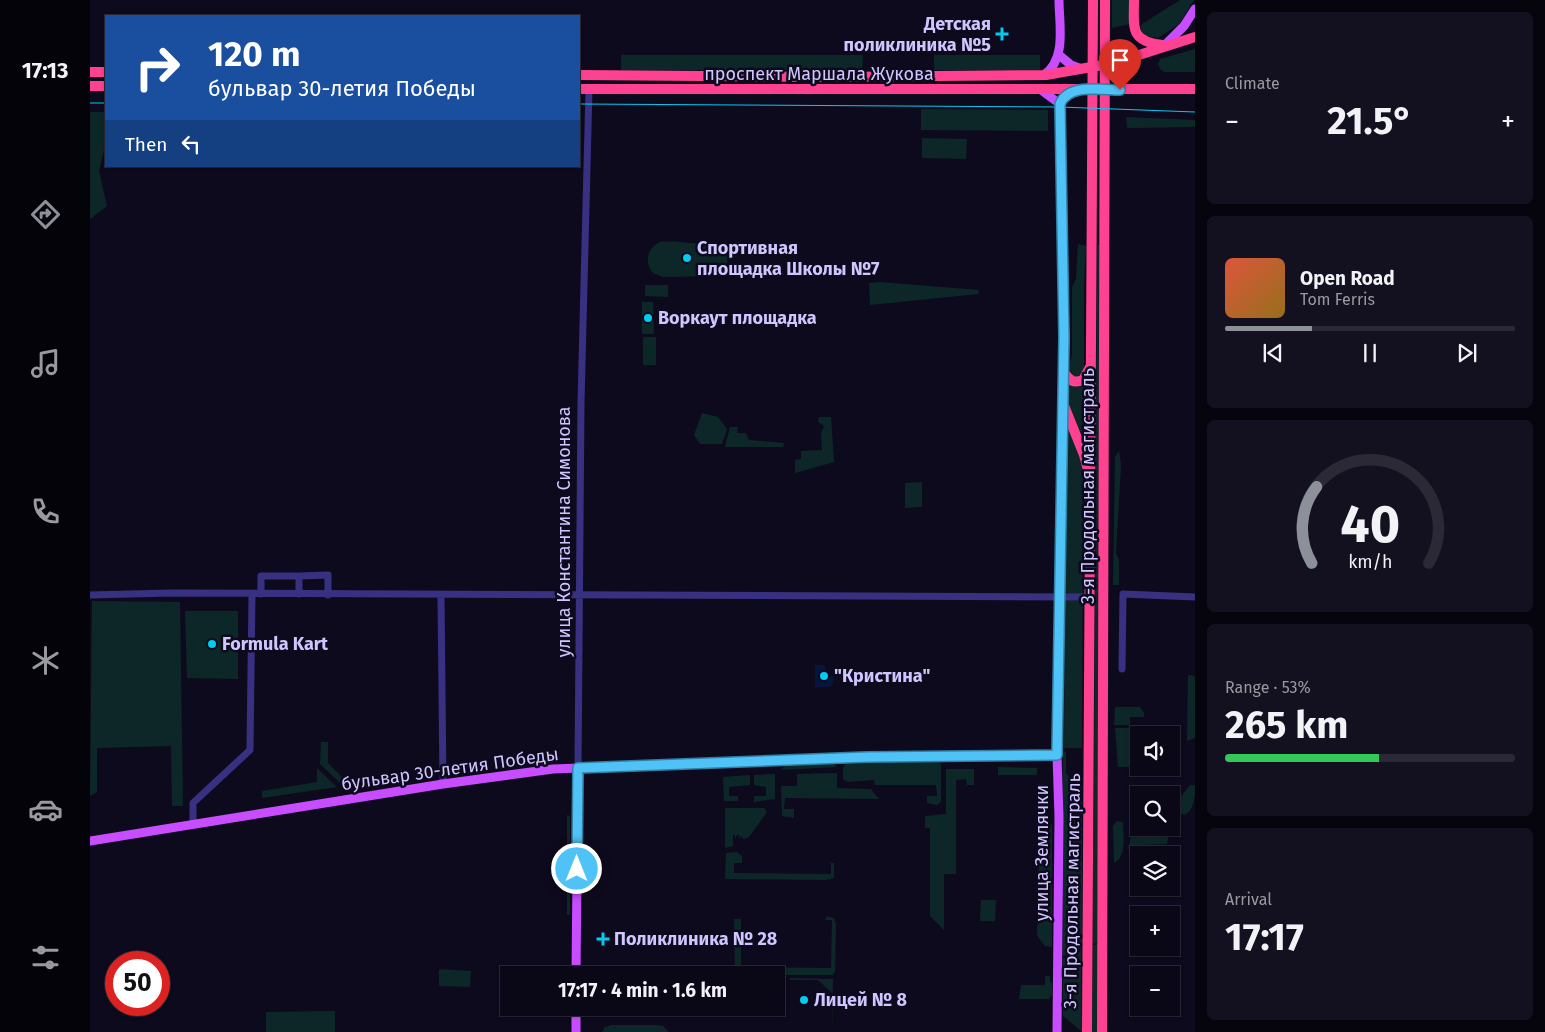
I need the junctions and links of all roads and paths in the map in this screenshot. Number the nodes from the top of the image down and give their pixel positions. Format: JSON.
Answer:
{"nodes":[{"id":1,"x":1060,"y":0,"type":"edge"},
{"id":2,"x":1093,"y":0,"type":"edge"},
{"id":3,"x":1105,"y":0,"type":"edge"},
{"id":4,"x":1134,"y":0,"type":"edge"},
{"id":5,"x":1195,"y":9,"type":"edge"},
{"id":6,"x":1195,"y":37,"type":"edge"},
{"id":7,"x":1165,"y":46,"type":"junction"},
{"id":8,"x":1060,"y":55,"type":"junction"},
{"id":9,"x":1082,"y":69,"type":"junction"},
{"id":10,"x":90,"y":72,"type":"edge"},
{"id":11,"x":105,"y":72,"type":"edge"},
{"id":12,"x":580,"y":75,"type":"edge"},
{"id":13,"x":1044,"y":75,"type":"junction"},
{"id":14,"x":90,"y":86,"type":"edge"},
{"id":15,"x":105,"y":86,"type":"edge"},
{"id":16,"x":584,"y":89,"type":"edge"},
{"id":17,"x":1195,"y":89,"type":"edge"},
{"id":18,"x":1041,"y":90,"type":"junction"},
{"id":19,"x":1075,"y":90,"type":"junction"},
{"id":20,"x":1060,"y":104,"type":"junction"},
{"id":21,"x":1092,"y":364,"type":"junction"},
{"id":22,"x":1063,"y":371,"type":"junction"},
{"id":23,"x":1063,"y":404,"type":"junction"},
{"id":24,"x":1092,"y":486,"type":"junction"},
{"id":25,"x":299,"y":576,"type":"junction"},
{"id":26,"x":252,"y":594,"type":"junction"},
{"id":27,"x":261,"y":594,"type":"junction"},
{"id":28,"x":299,"y":594,"type":"junction"},
{"id":29,"x":1090,"y":594,"type":"junction"},
{"id":30,"x":90,"y":595,"type":"edge"},
{"id":31,"x":328,"y":595,"type":"junction"},
{"id":32,"x":441,"y":596,"type":"junction"},
{"id":33,"x":579,"y":596,"type":"junction"},
{"id":34,"x":1060,"y":597,"type":"junction"},
{"id":35,"x":1195,"y":597,"type":"edge"},
{"id":36,"x":1122,"y":669,"type":"dead end"},
{"id":37,"x":1057,"y":755,"type":"junction"},
{"id":38,"x":578,"y":768,"type":"junction"},
{"id":39,"x":443,"y":784,"type":"junction"},
{"id":40,"x":193,"y":823,"type":"junction"},
{"id":41,"x":90,"y":841,"type":"edge"},
{"id":42,"x":576,"y":966,"type":"edge"},
{"id":43,"x":576,"y":1016,"type":"edge"},
{"id":44,"x":576,"y":1032,"type":"edge"},
{"id":45,"x":1058,"y":1032,"type":"edge"},
{"id":46,"x":1087,"y":1032,"type":"edge"},
{"id":47,"x":1102,"y":1032,"type":"edge"}],
"edges":[{"from":1,"to":8,"type":"main road"},
{"from":2,"to":21,"type":"highway","name":"3-я Продольная магистраль"},
{"from":3,"to":47,"type":"highway","name":"3-я Продольная магистраль"},
{"from":4,"to":7,"type":"highway"},
{"from":5,"to":7,"type":"main road"},
{"from":6,"to":7,"type":"highway","name":"проспект Маршала Жукова"},
{"from":7,"to":9,"type":"highway","name":"проспект Маршала Жукова"},
{"from":8,"to":9,"type":"main road"},
{"from":8,"to":13,"type":"main road"},
{"from":9,"to":13,"type":"highway","name":"проспект Маршала Жукова"},
{"from":10,"to":11,"type":"highway"},
{"from":12,"to":13,"type":"highway","name":"проспект Маршала Жукова"},
{"from":14,"to":15,"type":"highway"},
{"from":16,"to":18,"type":"highway","name":"проспект Маршала Жукова"},
{"from":16,"to":33,"type":"street","name":"улица Константина Симонова"},
{"from":17,"to":19,"type":"highway","name":"проспект Маршала Жукова"},
{"from":18,"to":19,"type":"highway","name":"проспект Маршала Жукова"},
{"from":18,"to":20,"type":"main road"},
{"from":19,"to":20,"type":"main road"},
{"from":20,"to":22,"type":"main road","name":"улица Землячки"},
{"from":21,"to":22,"type":"highway"},
{"from":21,"to":24,"type":"highway","name":"3-я Продольная магистраль"},
{"from":22,"to":23,"type":"main road","name":"улица Землячки"},
{"from":23,"to":24,"type":"highway"},
{"from":23,"to":34,"type":"main road","name":"улица Землячки"},
{"from":24,"to":29,"type":"highway","name":"3-я Продольная магистраль"},
{"from":25,"to":27,"type":"street"},
{"from":25,"to":28,"type":"street"},
{"from":25,"to":31,"type":"street"},
{"from":26,"to":27,"type":"street"},
{"from":26,"to":30,"type":"street"},
{"from":26,"to":40,"type":"street"},
{"from":27,"to":28,"type":"street"},
{"from":28,"to":31,"type":"street"},
{"from":29,"to":34,"type":"street"},
{"from":29,"to":46,"type":"highway","name":"3-я Продольная магистраль"},
{"from":31,"to":32,"type":"street"},
{"from":32,"to":33,"type":"street"},
{"from":32,"to":39,"type":"street"},
{"from":33,"to":34,"type":"street"},
{"from":33,"to":38,"type":"street","name":"улица Константина Симонова"},
{"from":34,"to":37,"type":"main road","name":"улица Землячки"},
{"from":35,"to":36,"type":"street"},
{"from":37,"to":38,"type":"main road","name":"бульвар 30-летия Победы"},
{"from":37,"to":45,"type":"main road","name":"улица Землячки"},
{"from":38,"to":39,"type":"main road","name":"бульвар 30-летия Победы"},
{"from":38,"to":42,"type":"main road","name":"улица Константина Симонова"},
{"from":39,"to":40,"type":"main road","name":"бульвар 30-летия Победы"},
{"from":40,"to":41,"type":"main road","name":"бульвар 30-летия Победы"},
{"from":43,"to":44,"type":"main road"}]}
